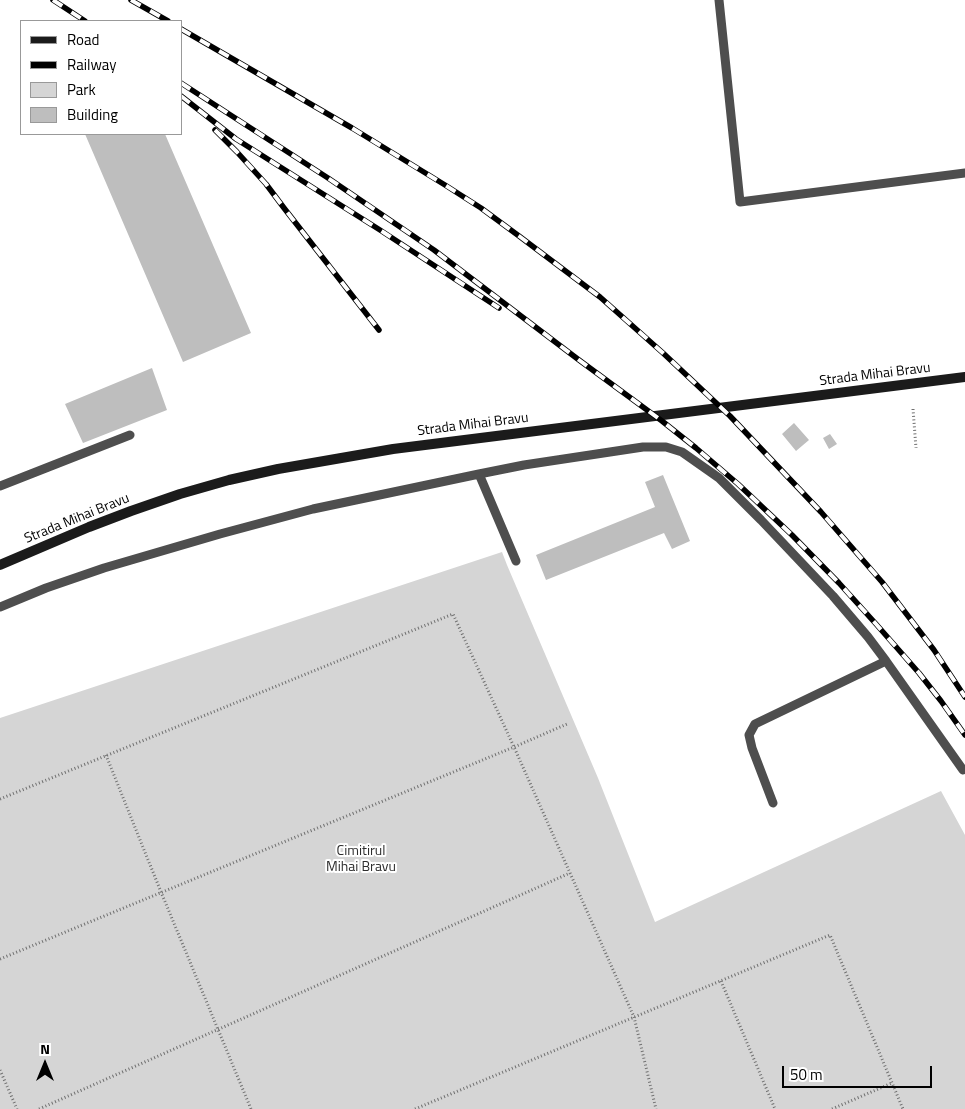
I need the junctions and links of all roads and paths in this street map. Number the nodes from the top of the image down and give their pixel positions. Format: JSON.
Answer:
{"nodes":[{"id":1,"x":719,"y":0,"type":"edge"},
{"id":2,"x":965,"y":173,"type":"edge"},
{"id":3,"x":965,"y":377,"type":"edge"},
{"id":4,"x":913,"y":409,"type":"dead end"},
{"id":5,"x":130,"y":435,"type":"dead end"},
{"id":6,"x":916,"y":448,"type":"dead end"},
{"id":7,"x":479,"y":474,"type":"junction"},
{"id":8,"x":0,"y":486,"type":"edge"},
{"id":9,"x":516,"y":561,"type":"dead end"},
{"id":10,"x":0,"y":565,"type":"edge"},
{"id":11,"x":0,"y":606,"type":"edge"},
{"id":12,"x":886,"y":661,"type":"junction"},
{"id":13,"x":567,"y":724,"type":"dead end"},
{"id":14,"x":514,"y":747,"type":"junction"},
{"id":15,"x":106,"y":755,"type":"junction"},
{"id":16,"x":963,"y":770,"type":"dead end"},
{"id":17,"x":0,"y":798,"type":"edge"},
{"id":18,"x":773,"y":803,"type":"dead end"},
{"id":19,"x":570,"y":873,"type":"junction"},
{"id":20,"x":161,"y":892,"type":"junction"},
{"id":21,"x":0,"y":959,"type":"edge"},
{"id":22,"x":721,"y":981,"type":"junction"},
{"id":23,"x":634,"y":1017,"type":"junction"},
{"id":24,"x":218,"y":1029,"type":"junction"},
{"id":25,"x":0,"y":1070,"type":"edge"},
{"id":26,"x":892,"y":1083,"type":"junction"},
{"id":27,"x":17,"y":1109,"type":"edge"},
{"id":28,"x":39,"y":1109,"type":"edge"},
{"id":29,"x":252,"y":1109,"type":"edge"},
{"id":30,"x":415,"y":1109,"type":"edge"},
{"id":31,"x":656,"y":1109,"type":"edge"},
{"id":32,"x":775,"y":1109,"type":"edge"},
{"id":33,"x":832,"y":1109,"type":"edge"},
{"id":34,"x":903,"y":1109,"type":"edge"}],
"edges":[{"from":1,"to":2,"type":"lane"},
{"from":3,"to":10,"type":"main road","name":"Strada Mihai Bravu"},
{"from":4,"to":6,"type":"path"},
{"from":5,"to":8,"type":"lane"},
{"from":7,"to":9,"type":"lane"},
{"from":7,"to":11,"type":"lane"},
{"from":7,"to":12,"type":"lane"},
{"from":12,"to":16,"type":"lane"},
{"from":12,"to":18,"type":"lane"},
{"from":13,"to":14,"type":"path"},
{"from":14,"to":15,"type":"path"},
{"from":14,"to":19,"type":"path"},
{"from":14,"to":20,"type":"path"},
{"from":15,"to":17,"type":"path"},
{"from":15,"to":20,"type":"path"},
{"from":19,"to":23,"type":"path"},
{"from":19,"to":24,"type":"path"},
{"from":20,"to":21,"type":"path"},
{"from":20,"to":24,"type":"path"},
{"from":22,"to":23,"type":"path"},
{"from":22,"to":26,"type":"path"},
{"from":22,"to":32,"type":"path"},
{"from":23,"to":30,"type":"path"},
{"from":23,"to":31,"type":"path"},
{"from":24,"to":28,"type":"path"},
{"from":24,"to":29,"type":"path"},
{"from":25,"to":27,"type":"path"},
{"from":26,"to":33,"type":"path"},
{"from":26,"to":34,"type":"path"}]}
